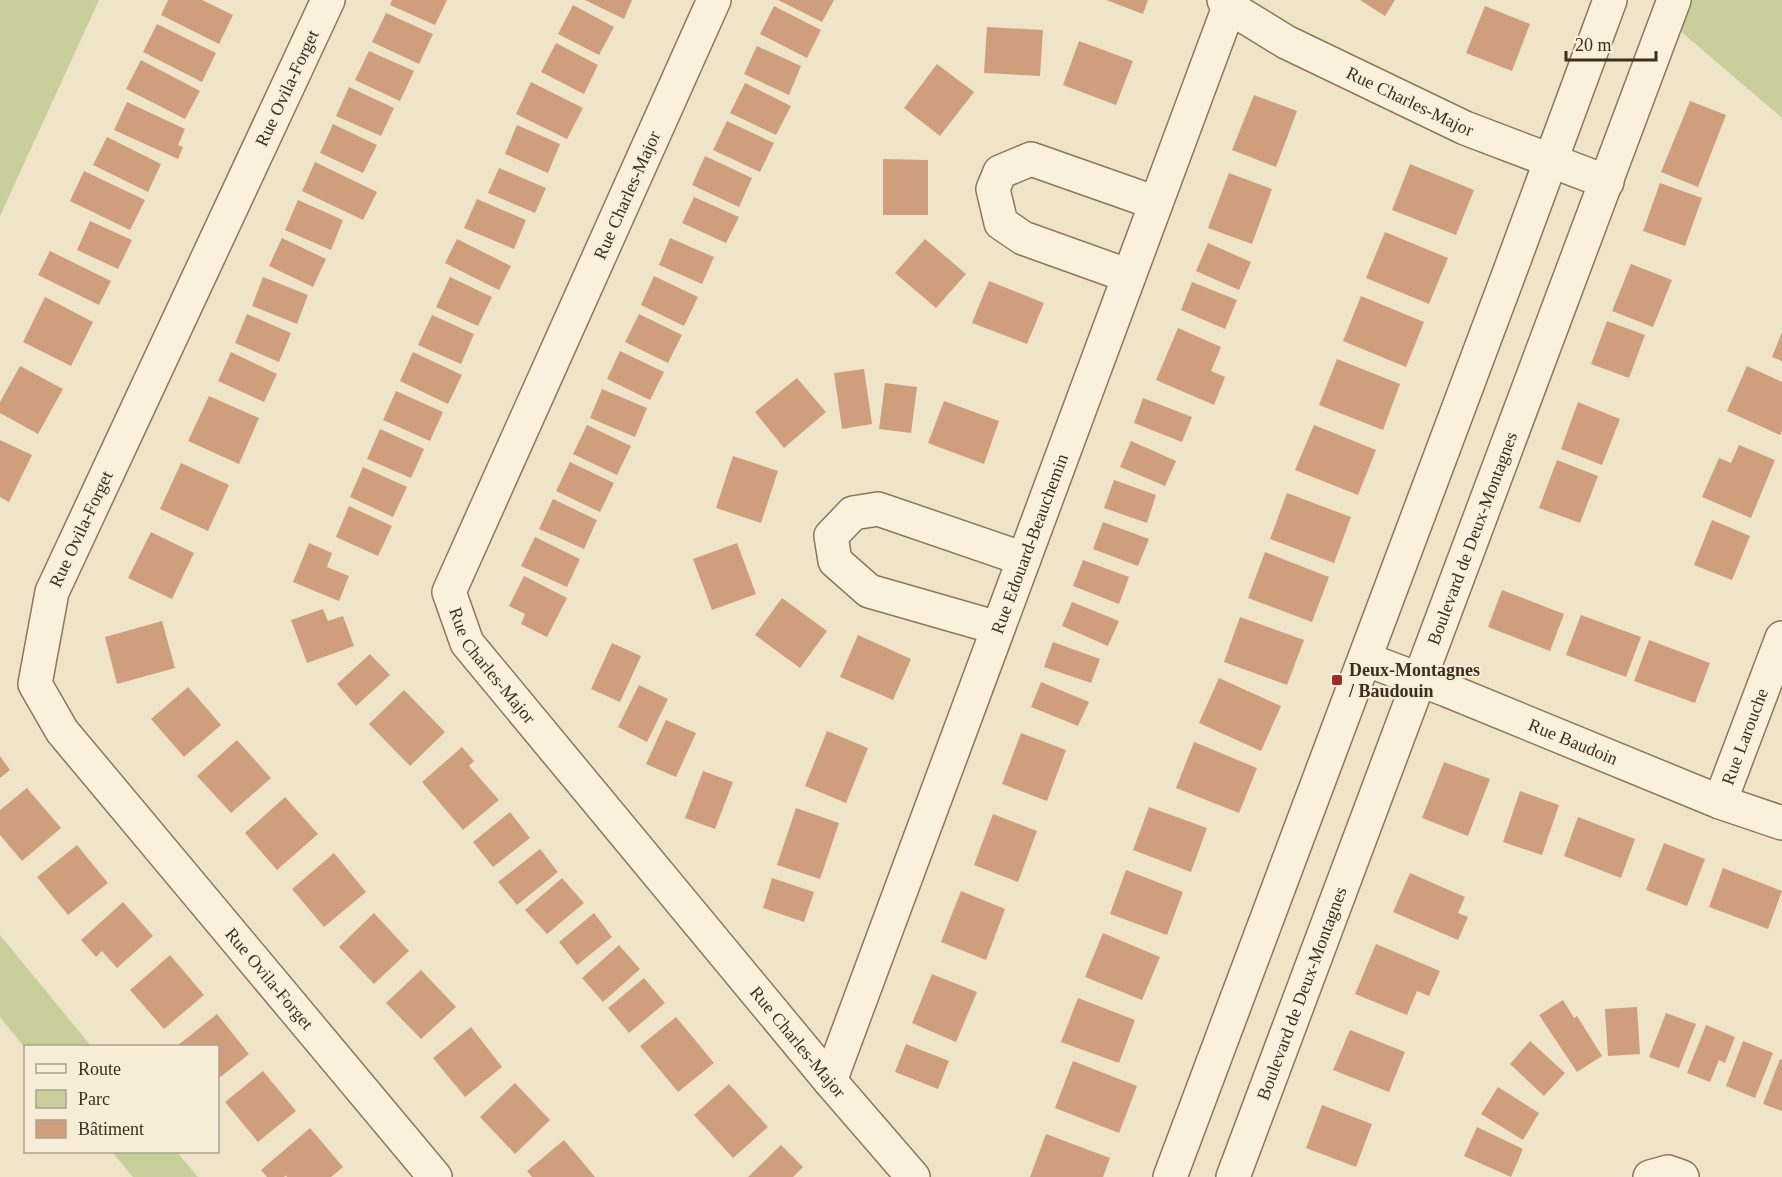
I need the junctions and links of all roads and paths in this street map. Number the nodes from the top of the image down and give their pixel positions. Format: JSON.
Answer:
{"nodes":[{"id":1,"x":328,"y":0,"type":"edge"},
{"id":2,"x":714,"y":0,"type":"edge"},
{"id":3,"x":1610,"y":0,"type":"edge"},
{"id":4,"x":1674,"y":0,"type":"edge"},
{"id":5,"x":1227,"y":3,"type":"edge"},
{"id":6,"x":1550,"y":161,"type":"junction"},
{"id":7,"x":1607,"y":182,"type":"junction"},
{"id":8,"x":1156,"y":203,"type":"junction"},
{"id":9,"x":1129,"y":276,"type":"junction"},
{"id":10,"x":1024,"y":559,"type":"junction"},
{"id":11,"x":998,"y":628,"type":"junction"},
{"id":12,"x":1782,"y":638,"type":"edge"},
{"id":13,"x":1365,"y":659,"type":"junction"},
{"id":14,"x":1420,"y":679,"type":"junction"},
{"id":15,"x":1720,"y":802,"type":"junction"},
{"id":16,"x":1782,"y":823,"type":"edge"},
{"id":17,"x":830,"y":1081,"type":"junction"},
{"id":18,"x":435,"y":1177,"type":"edge"},
{"id":19,"x":913,"y":1177,"type":"edge"},
{"id":20,"x":1170,"y":1177,"type":"edge"},
{"id":21,"x":1233,"y":1177,"type":"edge"},
{"id":22,"x":1650,"y":1177,"type":"edge"},
{"id":23,"x":1682,"y":1177,"type":"edge"}],
"edges":[{"from":1,"to":18,"type":"street","name":"Rue Ovila-Forget"},
{"from":2,"to":17,"type":"street","name":"Rue Charles-Major"},
{"from":3,"to":6,"type":"street"},
{"from":4,"to":7,"type":"street","name":"Boulevard de Deux-Montagnes"},
{"from":5,"to":6,"type":"street","name":"Rue Charles-Major"},
{"from":5,"to":8,"type":"street","name":"Rue Edouard-Beauchemin"},
{"from":6,"to":7,"type":"street","name":"Rue Charles-Major"},
{"from":6,"to":13,"type":"street"},
{"from":7,"to":14,"type":"street","name":"Boulevard de Deux-Montagnes"},
{"from":8,"to":9,"type":"street","name":"Rue Edouard-Beauchemin"},
{"from":8,"to":9,"type":"street"},
{"from":9,"to":10,"type":"street","name":"Rue Edouard-Beauchemin"},
{"from":10,"to":11,"type":"street","name":"Rue Edouard-Beauchemin"},
{"from":10,"to":11,"type":"street"},
{"from":11,"to":17,"type":"street","name":"Rue Edouard-Beauchemin"},
{"from":12,"to":15,"type":"street","name":"Rue Larouche"},
{"from":13,"to":14,"type":"street","name":"Rue Baudoin"},
{"from":13,"to":20,"type":"street"},
{"from":14,"to":15,"type":"street","name":"Rue Baudoin"},
{"from":14,"to":21,"type":"street","name":"Boulevard de Deux-Montagnes"},
{"from":15,"to":16,"type":"street","name":"Rue Baudoin"},
{"from":17,"to":19,"type":"street","name":"Rue Charles-Major"},
{"from":22,"to":23,"type":"street"}]}
